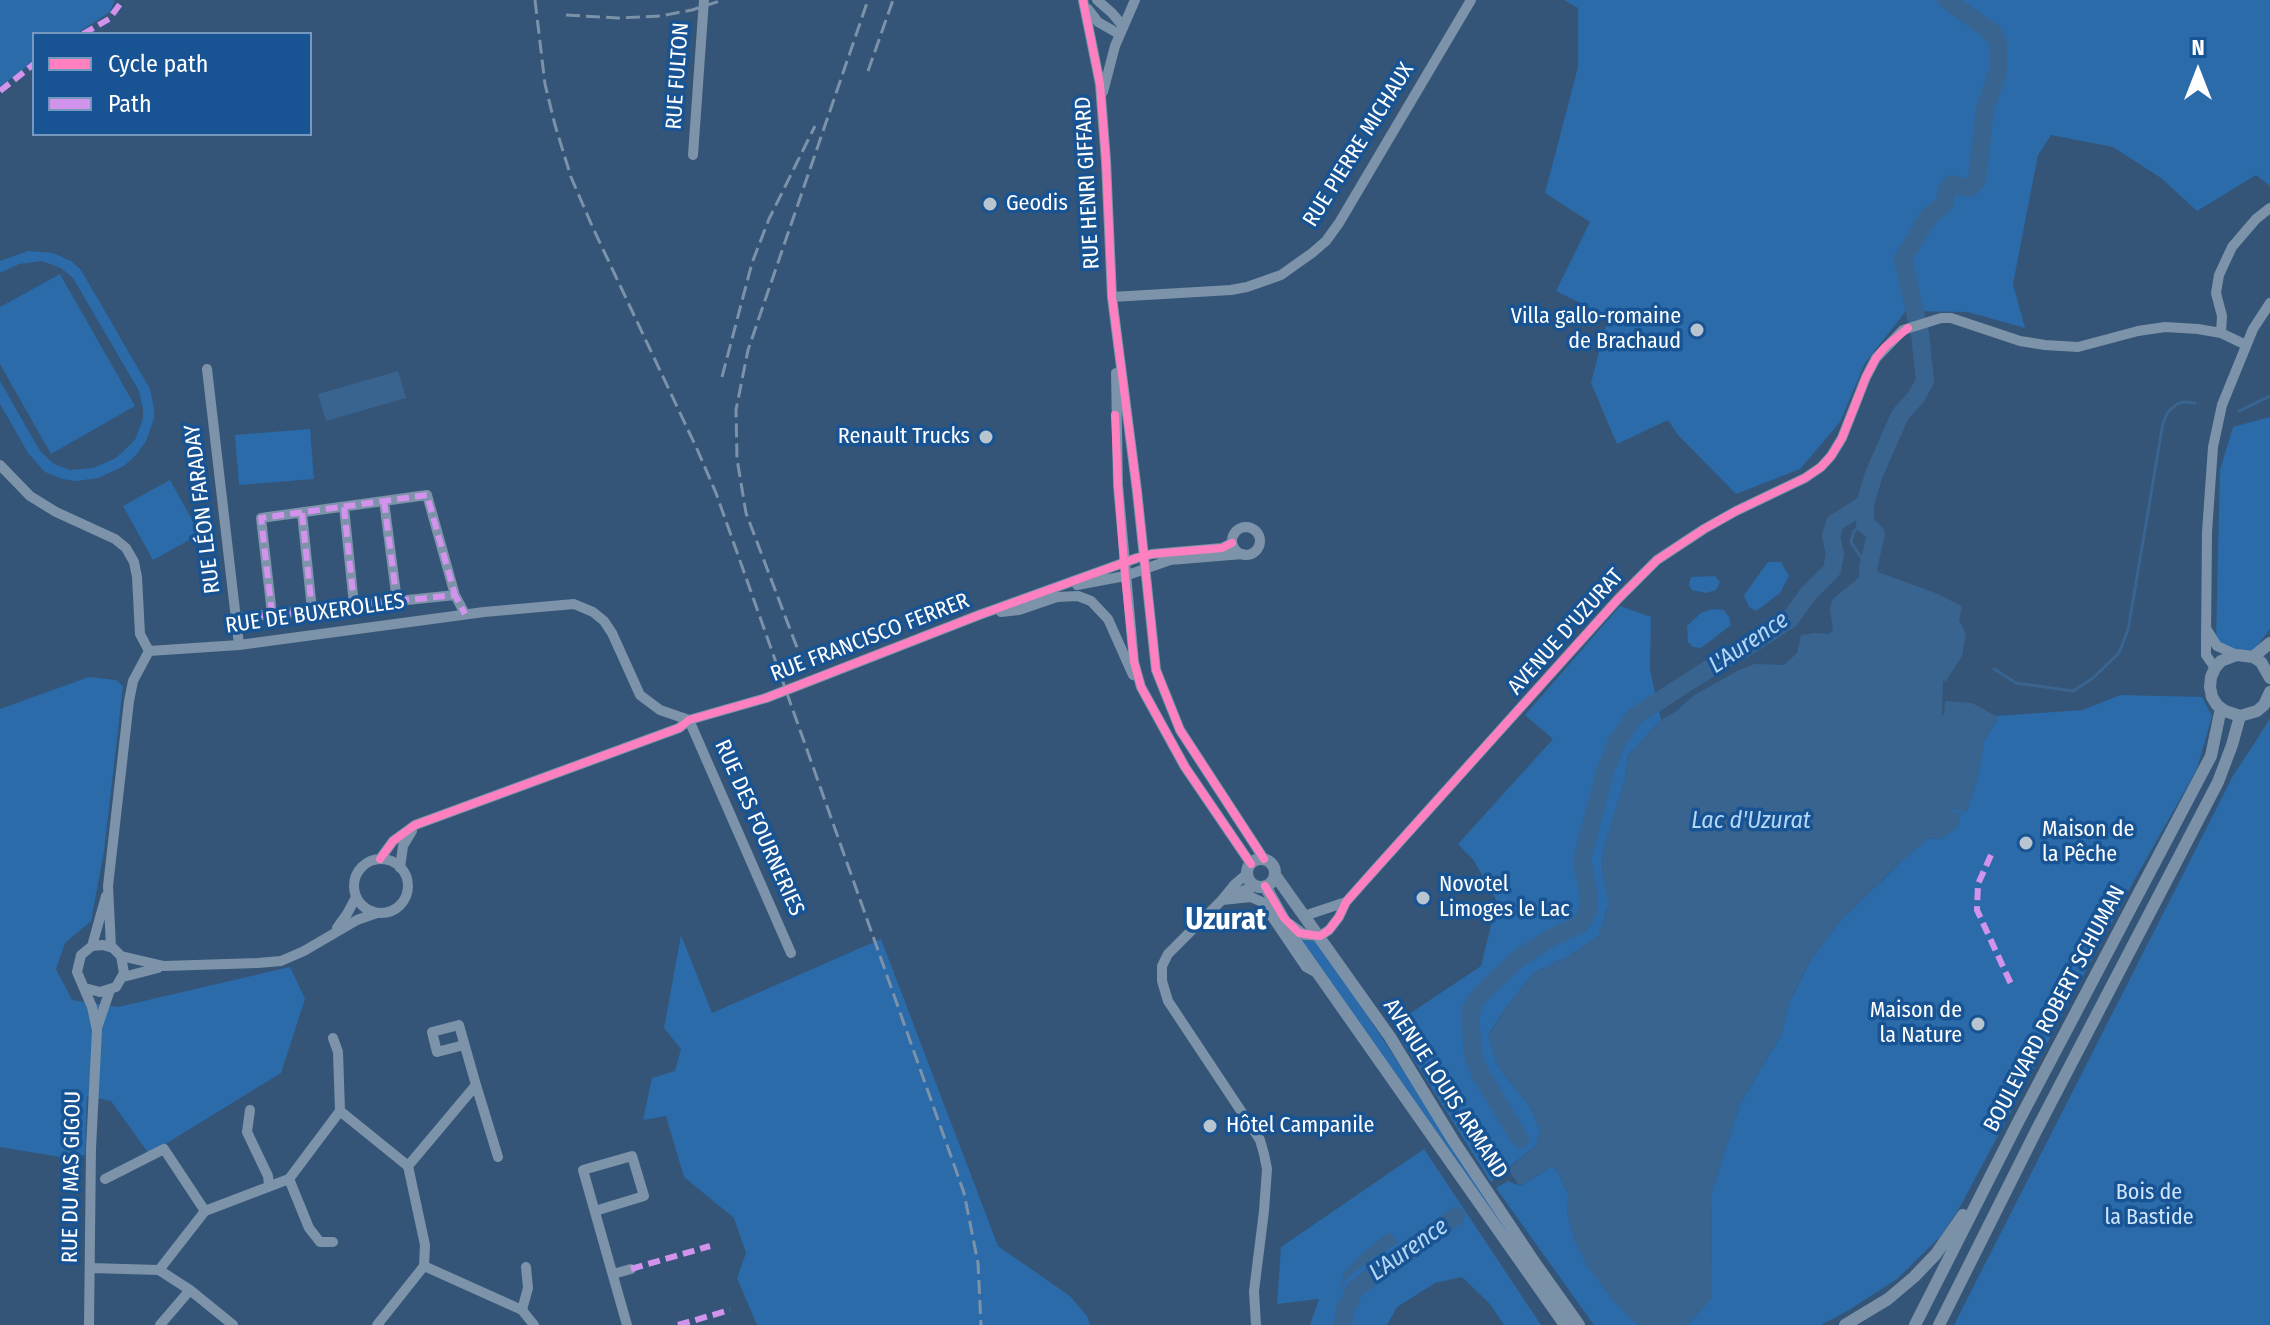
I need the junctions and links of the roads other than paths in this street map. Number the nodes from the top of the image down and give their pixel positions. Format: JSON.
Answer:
{"nodes":[{"id":1,"x":704,"y":0,"type":"edge"},
{"id":2,"x":1083,"y":0,"type":"edge"},
{"id":3,"x":1115,"y":0,"type":"edge"},
{"id":4,"x":1135,"y":0,"type":"edge"},
{"id":5,"x":1471,"y":0,"type":"edge"},
{"id":6,"x":1099,"y":2,"type":"edge"},
{"id":7,"x":1121,"y":30,"type":"junction"},
{"id":8,"x":1101,"y":102,"type":"junction"},
{"id":9,"x":693,"y":155,"type":"dead end"},
{"id":10,"x":2270,"y":208,"type":"edge"},
{"id":11,"x":1112,"y":297,"type":"junction"},
{"id":12,"x":2270,"y":303,"type":"edge"},
{"id":13,"x":2221,"y":333,"type":"junction"},
{"id":14,"x":1116,"y":335,"type":"junction"},
{"id":15,"x":2246,"y":345,"type":"junction"},
{"id":16,"x":207,"y":369,"type":"dead end"},
{"id":17,"x":0,"y":465,"type":"edge"},
{"id":18,"x":384,"y":501,"type":"junction"},
{"id":19,"x":344,"y":507,"type":"junction"},
{"id":20,"x":302,"y":513,"type":"junction"},
{"id":21,"x":1140,"y":524,"type":"junction"},
{"id":22,"x":1121,"y":527,"type":"junction"},
{"id":23,"x":1123,"y":542,"type":"junction"},
{"id":24,"x":1232,"y":543,"type":"junction"},
{"id":25,"x":1163,"y":553,"type":"junction"},
{"id":26,"x":1243,"y":554,"type":"junction"},
{"id":27,"x":1144,"y":556,"type":"junction"},
{"id":28,"x":1124,"y":563,"type":"junction"},
{"id":29,"x":1145,"y":569,"type":"junction"},
{"id":30,"x":1103,"y":570,"type":"junction"},
{"id":31,"x":1129,"y":574,"type":"junction"},
{"id":32,"x":1063,"y":586,"type":"junction"},
{"id":33,"x":455,"y":595,"type":"junction"},
{"id":34,"x":397,"y":601,"type":"junction"},
{"id":35,"x":354,"y":605,"type":"junction"},
{"id":36,"x":312,"y":610,"type":"junction"},
{"id":37,"x":272,"y":614,"type":"junction"},
{"id":38,"x":465,"y":614,"type":"junction"},
{"id":39,"x":979,"y":615,"type":"junction"},
{"id":40,"x":236,"y":618,"type":"junction"},
{"id":41,"x":2207,"y":630,"type":"junction"},
{"id":42,"x":2270,"y":643,"type":"edge"},
{"id":43,"x":239,"y":645,"type":"junction"},
{"id":44,"x":149,"y":651,"type":"junction"},
{"id":45,"x":2237,"y":655,"type":"junction"},
{"id":46,"x":2253,"y":657,"type":"junction"},
{"id":47,"x":2215,"y":668,"type":"junction"},
{"id":48,"x":2269,"y":672,"type":"edge"},
{"id":49,"x":1141,"y":687,"type":"junction"},
{"id":50,"x":2270,"y":692,"type":"edge"},
{"id":51,"x":2221,"y":708,"type":"junction"},
{"id":52,"x":2240,"y":716,"type":"junction"},
{"id":53,"x":689,"y":720,"type":"junction"},
{"id":54,"x":415,"y":825,"type":"junction"},
{"id":55,"x":380,"y":859,"type":"junction"},
{"id":56,"x":1254,"y":865,"type":"junction"},
{"id":57,"x":400,"y":868,"type":"junction"},
{"id":58,"x":1275,"y":875,"type":"junction"},
{"id":59,"x":108,"y":886,"type":"junction"},
{"id":60,"x":1261,"y":886,"type":"junction"},
{"id":61,"x":356,"y":897,"type":"junction"},
{"id":62,"x":1222,"y":900,"type":"junction"},
{"id":63,"x":1346,"y":902,"type":"junction"},
{"id":64,"x":377,"y":913,"type":"junction"},
{"id":65,"x":1304,"y":916,"type":"junction"},
{"id":66,"x":1284,"y":918,"type":"junction"},
{"id":67,"x":333,"y":933,"type":"junction"},
{"id":68,"x":1320,"y":936,"type":"junction"},
{"id":69,"x":92,"y":946,"type":"junction"},
{"id":70,"x":111,"y":947,"type":"junction"},
{"id":71,"x":791,"y":953,"type":"dead end"},
{"id":72,"x":121,"y":956,"type":"junction"},
{"id":73,"x":164,"y":966,"type":"junction"},
{"id":74,"x":1318,"y":973,"type":"junction"},
{"id":75,"x":123,"y":977,"type":"junction"},
{"id":76,"x":85,"y":988,"type":"junction"},
{"id":77,"x":110,"y":990,"type":"junction"},
{"id":78,"x":97,"y":1030,"type":"junction"},
{"id":79,"x":333,"y":1038,"type":"dead end"},
{"id":80,"x":464,"y":1045,"type":"dead end"},
{"id":81,"x":476,"y":1085,"type":"junction"},
{"id":82,"x":250,"y":1110,"type":"dead end"},
{"id":83,"x":340,"y":1111,"type":"junction"},
{"id":84,"x":2016,"y":1126,"type":"junction"},
{"id":85,"x":498,"y":1157,"type":"dead end"},
{"id":86,"x":408,"y":1166,"type":"junction"},
{"id":87,"x":105,"y":1179,"type":"dead end"},
{"id":88,"x":289,"y":1179,"type":"junction"},
{"id":89,"x":269,"y":1185,"type":"junction"},
{"id":90,"x":205,"y":1211,"type":"junction"},
{"id":91,"x":595,"y":1211,"type":"junction"},
{"id":92,"x":333,"y":1242,"type":"dead end"},
{"id":93,"x":424,"y":1266,"type":"junction"},
{"id":94,"x":526,"y":1267,"type":"dead end"},
{"id":95,"x":90,"y":1268,"type":"junction"},
{"id":96,"x":631,"y":1269,"type":"dead end"},
{"id":97,"x":159,"y":1270,"type":"junction"},
{"id":98,"x":613,"y":1274,"type":"junction"},
{"id":99,"x":190,"y":1290,"type":"junction"},
{"id":100,"x":522,"y":1310,"type":"junction"},
{"id":101,"x":1573,"y":1324,"type":"edge"},
{"id":102,"x":89,"y":1325,"type":"edge"},
{"id":103,"x":160,"y":1325,"type":"edge"},
{"id":104,"x":233,"y":1325,"type":"edge"},
{"id":105,"x":377,"y":1325,"type":"edge"},
{"id":106,"x":534,"y":1325,"type":"edge"},
{"id":107,"x":627,"y":1325,"type":"edge"},
{"id":108,"x":1256,"y":1325,"type":"edge"},
{"id":109,"x":1845,"y":1325,"type":"edge"},
{"id":110,"x":1915,"y":1325,"type":"edge"},
{"id":111,"x":1939,"y":1325,"type":"edge"}],
"edges":[{"from":1,"to":9,"type":"street","name":"RUE FULTON"},
{"from":2,"to":7,"type":"street"},
{"from":2,"to":8,"type":"street","name":"RUE HENRI GIFFARD"},
{"from":3,"to":6,"type":"street"},
{"from":4,"to":7,"type":"street"},
{"from":5,"to":11,"type":"street","name":"RUE PIERRE MICHAUX"},
{"from":6,"to":7,"type":"street"},
{"from":7,"to":8,"type":"street"},
{"from":8,"to":11,"type":"street","name":"RUE HENRI GIFFARD"},
{"from":10,"to":13,"type":"street"},
{"from":11,"to":14,"type":"street","name":"RUE HENRI GIFFARD"},
{"from":12,"to":15,"type":"street"},
{"from":13,"to":15,"type":"street","name":"AVENUE D'UZURAT"},
{"from":13,"to":63,"type":"street","name":"AVENUE D'UZURAT"},
{"from":14,"to":21,"type":"street","name":"RUE HENRI GIFFARD"},
{"from":14,"to":22,"type":"street","name":"RUE HENRI GIFFARD"},
{"from":15,"to":41,"type":"street"},
{"from":16,"to":40,"type":"street","name":"RUE LÉON FARADAY"},
{"from":17,"to":44,"type":"street"},
{"from":18,"to":19,"type":"street"},
{"from":18,"to":33,"type":"street"},
{"from":18,"to":34,"type":"street"},
{"from":19,"to":20,"type":"street"},
{"from":19,"to":35,"type":"street"},
{"from":20,"to":36,"type":"street"},
{"from":20,"to":37,"type":"street"},
{"from":21,"to":25,"type":"street"},
{"from":21,"to":27,"type":"street","name":"RUE HENRI GIFFARD"},
{"from":22,"to":23,"type":"street","name":"RUE HENRI GIFFARD"},
{"from":22,"to":27,"type":"street"},
{"from":23,"to":28,"type":"street","name":"RUE HENRI GIFFARD"},
{"from":23,"to":30,"type":"street"},
{"from":24,"to":25,"type":"street"},
{"from":24,"to":26,"type":"street"},
{"from":24,"to":26,"type":"street"},
{"from":25,"to":27,"type":"street"},
{"from":26,"to":29,"type":"street"},
{"from":27,"to":28,"type":"street"},
{"from":27,"to":29,"type":"street","name":"RUE HENRI GIFFARD"},
{"from":27,"to":31,"type":"street"},
{"from":28,"to":30,"type":"street"},
{"from":28,"to":31,"type":"street","name":"RUE HENRI GIFFARD"},
{"from":29,"to":31,"type":"street"},
{"from":29,"to":56,"type":"street"},
{"from":30,"to":32,"type":"street"},
{"from":31,"to":32,"type":"street"},
{"from":31,"to":49,"type":"street"},
{"from":32,"to":39,"type":"street","name":"RUE FRANCISCO FERRER"},
{"from":33,"to":34,"type":"street"},
{"from":33,"to":38,"type":"street"},
{"from":34,"to":35,"type":"street"},
{"from":35,"to":36,"type":"street"},
{"from":36,"to":37,"type":"street"},
{"from":37,"to":40,"type":"street"},
{"from":38,"to":43,"type":"street","name":"RUE DE BUXEROLLES"},
{"from":38,"to":53,"type":"street","name":"RUE DE BUXEROLLES"},
{"from":39,"to":49,"type":"street"},
{"from":39,"to":53,"type":"street","name":"RUE FRANCISCO FERRER","bridge":true},
{"from":40,"to":43,"type":"street","name":"RUE LÉON FARADAY"},
{"from":41,"to":45,"type":"street"},
{"from":41,"to":47,"type":"street"},
{"from":42,"to":46,"type":"main road"},
{"from":43,"to":44,"type":"street","name":"RUE DE BUXEROLLES"},
{"from":44,"to":59,"type":"street"},
{"from":45,"to":46,"type":"main road"},
{"from":45,"to":47,"type":"main road"},
{"from":46,"to":48,"type":"main road"},
{"from":47,"to":51,"type":"main road"},
{"from":49,"to":56,"type":"street"},
{"from":50,"to":52,"type":"main road"},
{"from":51,"to":52,"type":"main road"},
{"from":51,"to":84,"type":"main road","name":"BOULEVARD ROBERT SCHUMAN"},
{"from":52,"to":111,"type":"main road","name":"BOULEVARD ROBERT SCHUMAN"},
{"from":53,"to":54,"type":"street","name":"RUE FRANCISCO FERRER"},
{"from":53,"to":71,"type":"street","name":"RUE DES FOURNERIES"},
{"from":54,"to":55,"type":"street"},
{"from":54,"to":57,"type":"street"},
{"from":55,"to":57,"type":"street"},
{"from":55,"to":61,"type":"street"},
{"from":56,"to":58,"type":"main road","name":"AVENUE LOUIS ARMAND"},
{"from":56,"to":60,"type":"main road","name":"AVENUE LOUIS ARMAND"},
{"from":56,"to":62,"type":"street"},
{"from":57,"to":64,"type":"street"},
{"from":58,"to":60,"type":"main road"},
{"from":58,"to":65,"type":"main road","name":"AVENUE LOUIS ARMAND"},
{"from":59,"to":69,"type":"street"},
{"from":59,"to":70,"type":"street"},
{"from":60,"to":62,"type":"street"},
{"from":60,"to":66,"type":"main road","name":"AVENUE LOUIS ARMAND"},
{"from":61,"to":64,"type":"street"},
{"from":61,"to":67,"type":"street"},
{"from":62,"to":74,"type":"street"},
{"from":62,"to":108,"type":"street"},
{"from":63,"to":65,"type":"street","name":"AVENUE D'UZURAT"},
{"from":63,"to":68,"type":"street","name":"AVENUE D'UZURAT"},
{"from":64,"to":67,"type":"street"},
{"from":65,"to":68,"type":"main road","name":"AVENUE LOUIS ARMAND"},
{"from":66,"to":68,"type":"street"},
{"from":66,"to":74,"type":"main road","name":"AVENUE LOUIS ARMAND"},
{"from":67,"to":73,"type":"street"},
{"from":68,"to":101,"type":"main road","name":"AVENUE LOUIS ARMAND"},
{"from":69,"to":70,"type":"street"},
{"from":69,"to":76,"type":"street"},
{"from":70,"to":72,"type":"street"},
{"from":72,"to":73,"type":"street"},
{"from":72,"to":75,"type":"street"},
{"from":73,"to":75,"type":"street"},
{"from":74,"to":101,"type":"main road","name":"AVENUE LOUIS ARMAND"},
{"from":75,"to":77,"type":"street"},
{"from":76,"to":77,"type":"street"},
{"from":76,"to":78,"type":"street","name":"RUE DU MAS GIGOU"},
{"from":77,"to":78,"type":"street","name":"RUE DU MAS GIGOU"},
{"from":78,"to":95,"type":"street","name":"RUE DU MAS GIGOU"},
{"from":79,"to":83,"type":"street"},
{"from":80,"to":81,"type":"street"},
{"from":81,"to":85,"type":"street"},
{"from":81,"to":86,"type":"street"},
{"from":82,"to":89,"type":"street"},
{"from":83,"to":86,"type":"street"},
{"from":83,"to":88,"type":"street"},
{"from":84,"to":109,"type":"main road"},
{"from":84,"to":110,"type":"main road","name":"BOULEVARD ROBERT SCHUMAN"},
{"from":86,"to":93,"type":"street"},
{"from":87,"to":90,"type":"street"},
{"from":88,"to":89,"type":"street"},
{"from":88,"to":92,"type":"street"},
{"from":89,"to":90,"type":"street"},
{"from":90,"to":97,"type":"street"},
{"from":91,"to":91,"type":"street"},
{"from":91,"to":98,"type":"street"},
{"from":93,"to":100,"type":"street"},
{"from":93,"to":105,"type":"street"},
{"from":94,"to":100,"type":"street"},
{"from":95,"to":97,"type":"street"},
{"from":95,"to":102,"type":"street","name":"RUE DU MAS GIGOU"},
{"from":96,"to":98,"type":"street"},
{"from":97,"to":99,"type":"street"},
{"from":98,"to":107,"type":"street"},
{"from":99,"to":103,"type":"street"},
{"from":99,"to":104,"type":"street"},
{"from":100,"to":106,"type":"street"}]}
